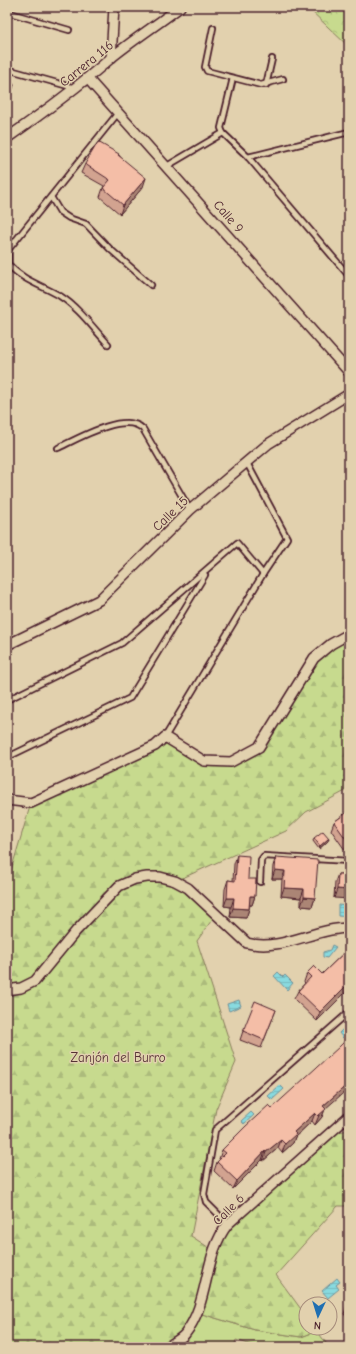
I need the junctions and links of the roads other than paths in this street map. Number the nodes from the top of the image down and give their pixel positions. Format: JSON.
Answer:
{"nodes":[{"id":1,"x":114,"y":7,"type":"edge"},
{"id":2,"x":180,"y":7,"type":"edge"},
{"id":3,"x":7,"y":12,"type":"edge"},
{"id":4,"x":213,"y":28,"type":"dead end"},
{"id":5,"x":69,"y":30,"type":"dead end"},
{"id":6,"x":112,"y":58,"type":"junction"},
{"id":7,"x":272,"y":59,"type":"dead end"},
{"id":8,"x":7,"y":69,"type":"edge"},
{"id":9,"x":233,"y":78,"type":"junction"},
{"id":10,"x":88,"y":79,"type":"junction"},
{"id":11,"x":283,"y":79,"type":"dead end"},
{"id":12,"x":266,"y":85,"type":"junction"},
{"id":13,"x":76,"y":88,"type":"junction"},
{"id":14,"x":118,"y":113,"type":"junction"},
{"id":15,"x":349,"y":132,"type":"edge"},
{"id":16,"x":223,"y":133,"type":"junction"},
{"id":17,"x":7,"y":138,"type":"edge"},
{"id":18,"x":248,"y":157,"type":"junction"},
{"id":19,"x":167,"y":166,"type":"junction"},
{"id":20,"x":51,"y":197,"type":"junction"},
{"id":21,"x":349,"y":276,"type":"edge"},
{"id":22,"x":151,"y":285,"type":"dead end"},
{"id":23,"x":108,"y":344,"type":"dead end"},
{"id":24,"x":349,"y":372,"type":"edge"},
{"id":25,"x":349,"y":394,"type":"edge"},
{"id":26,"x":58,"y":448,"type":"dead end"},
{"id":27,"x":247,"y":462,"type":"junction"},
{"id":28,"x":190,"y":510,"type":"junction"},
{"id":29,"x":206,"y":571,"type":"junction"},
{"id":30,"x":263,"y":574,"type":"junction"},
{"id":31,"x":349,"y":634,"type":"edge"},
{"id":32,"x":7,"y":645,"type":"edge"},
{"id":33,"x":7,"y":700,"type":"edge"},
{"id":34,"x":165,"y":737,"type":"junction"},
{"id":35,"x":8,"y":757,"type":"edge"},
{"id":36,"x":7,"y":800,"type":"edge"},
{"id":37,"x":349,"y":861,"type":"edge"},
{"id":38,"x":260,"y":882,"type":"dead end"},
{"id":39,"x":349,"y":928,"type":"edge"},
{"id":40,"x":7,"y":990,"type":"edge"},
{"id":41,"x":349,"y":1012,"type":"edge"},
{"id":42,"x":349,"y":1116,"type":"edge"},
{"id":43,"x":228,"y":1224,"type":"junction"},
{"id":44,"x":167,"y":1347,"type":"edge"}],
"edges":[{"from":1,"to":6,"type":"street"},
{"from":2,"to":6,"type":"street","name":"Carrera 116"},
{"from":3,"to":5,"type":"lane"},
{"from":4,"to":9,"type":"lane"},
{"from":6,"to":10,"type":"street","name":"Carrera 116"},
{"from":7,"to":12,"type":"lane"},
{"from":8,"to":13,"type":"lane"},
{"from":9,"to":12,"type":"lane"},
{"from":9,"to":16,"type":"lane"},
{"from":10,"to":13,"type":"street","name":"Carrera 116"},
{"from":10,"to":14,"type":"street","name":"Calle 9"},
{"from":11,"to":12,"type":"lane"},
{"from":13,"to":17,"type":"street","name":"Carrera 116"},
{"from":14,"to":19,"type":"street","name":"Calle 9"},
{"from":14,"to":20,"type":"lane"},
{"from":15,"to":18,"type":"lane"},
{"from":16,"to":18,"type":"lane"},
{"from":16,"to":19,"type":"lane"},
{"from":18,"to":21,"type":"lane"},
{"from":19,"to":24,"type":"street","name":"Calle 9"},
{"from":20,"to":22,"type":"lane"},
{"from":20,"to":23,"type":"lane"},
{"from":25,"to":27,"type":"street","name":"Calle 15"},
{"from":26,"to":28,"type":"lane"},
{"from":27,"to":28,"type":"street","name":"Calle 15"},
{"from":27,"to":30,"type":"lane"},
{"from":28,"to":32,"type":"street","name":"Calle 15"},
{"from":29,"to":30,"type":"lane"},
{"from":29,"to":33,"type":"lane"},
{"from":29,"to":35,"type":"lane"},
{"from":30,"to":34,"type":"lane"},
{"from":31,"to":34,"type":"street"},
{"from":34,"to":36,"type":"street"},
{"from":37,"to":38,"type":"lane"},
{"from":39,"to":40,"type":"street"},
{"from":41,"to":43,"type":"lane"},
{"from":42,"to":43,"type":"street","name":"Calle 6"},
{"from":43,"to":44,"type":"street","name":"Calle 6"}]}
